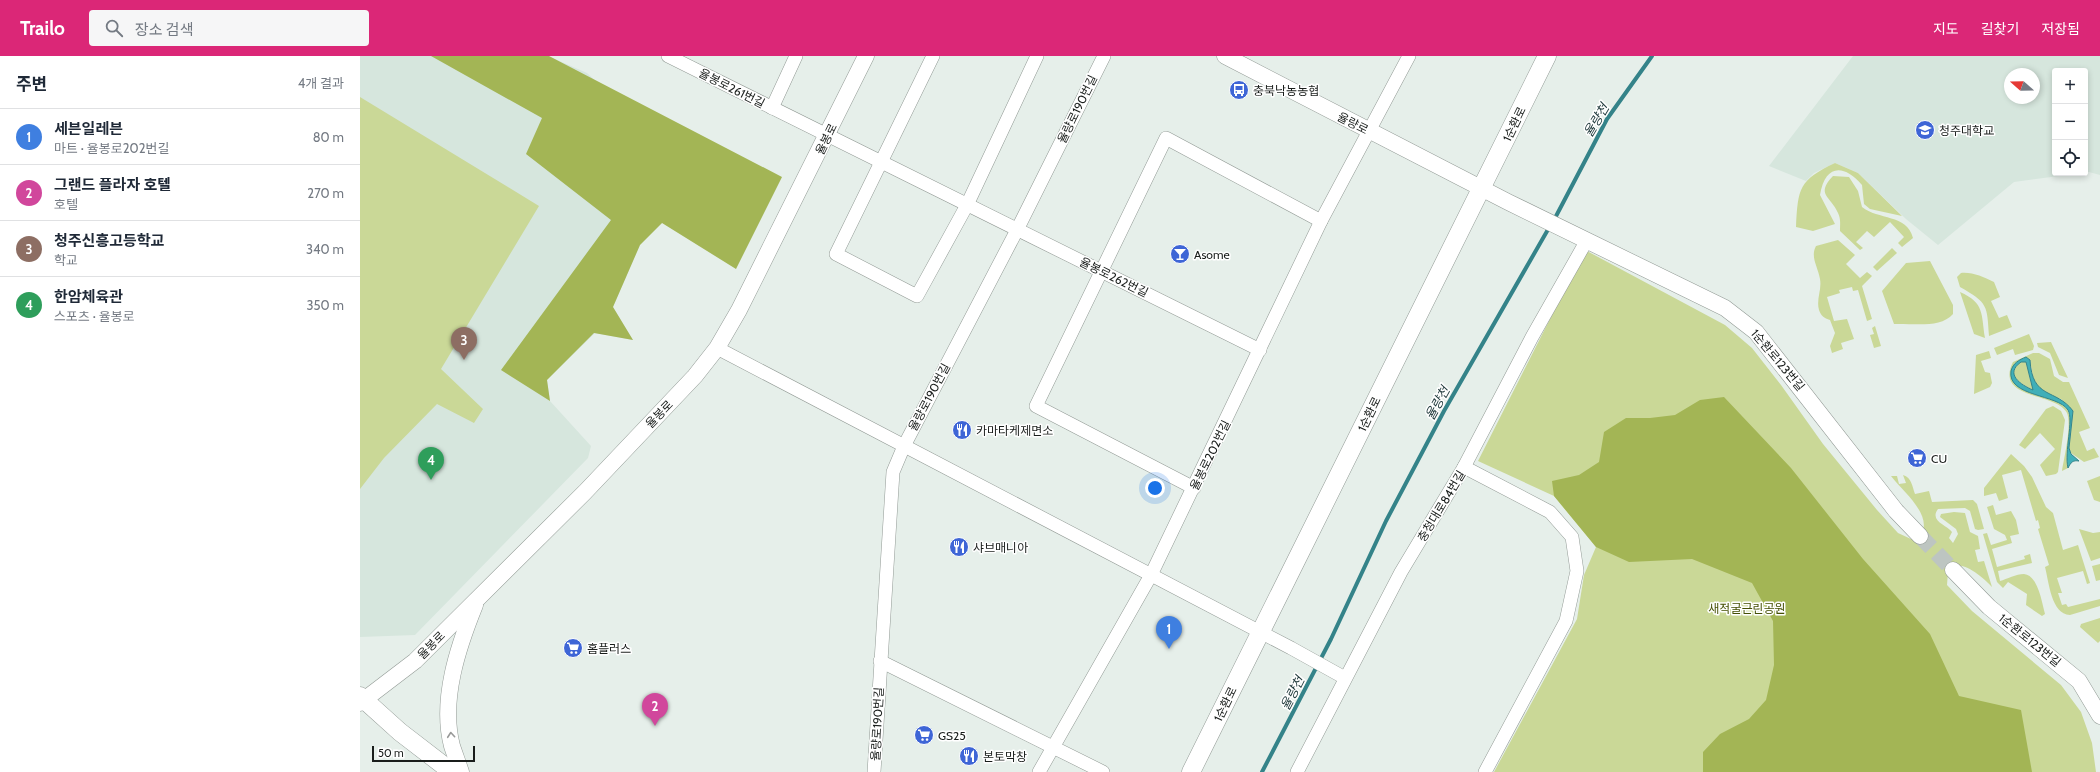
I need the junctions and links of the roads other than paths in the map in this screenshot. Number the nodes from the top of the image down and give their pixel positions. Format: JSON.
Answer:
{"nodes":[{"id":1,"x":668,"y":56,"type":"edge"},
{"id":2,"x":796,"y":56,"type":"edge"},
{"id":3,"x":866,"y":56,"type":"edge"},
{"id":4,"x":933,"y":56,"type":"edge"},
{"id":5,"x":1037,"y":56,"type":"edge"},
{"id":6,"x":1104,"y":56,"type":"edge"},
{"id":7,"x":1225,"y":56,"type":"edge"},
{"id":8,"x":1409,"y":56,"type":"edge"},
{"id":9,"x":1548,"y":56,"type":"edge"},
{"id":10,"x":694,"y":62,"type":"edge"},
{"id":11,"x":772,"y":108,"type":"junction"},
{"id":12,"x":1370,"y":132,"type":"junction"},
{"id":13,"x":828,"y":136,"type":"junction"},
{"id":14,"x":882,"y":163,"type":"junction"},
{"id":15,"x":1482,"y":188,"type":"junction"},
{"id":16,"x":1508,"y":202,"type":"joint"},
{"id":17,"x":967,"y":205,"type":"junction"},
{"id":18,"x":1321,"y":221,"type":"junction"},
{"id":19,"x":1018,"y":230,"type":"junction"},
{"id":20,"x":1587,"y":240,"type":"junction"},
{"id":21,"x":1102,"y":272,"type":"junction"},
{"id":22,"x":717,"y":348,"type":"junction"},
{"id":23,"x":1260,"y":350,"type":"junction"},
{"id":24,"x":904,"y":446,"type":"junction"},
{"id":25,"x":1464,"y":467,"type":"junction"},
{"id":26,"x":1194,"y":488,"type":"junction"},
{"id":27,"x":1920,"y":536,"type":"tunnel mouth"},
{"id":28,"x":1953,"y":570,"type":"tunnel mouth"},
{"id":29,"x":1151,"y":575,"type":"junction"},
{"id":30,"x":477,"y":599,"type":"junction"},
{"id":31,"x":1260,"y":633,"type":"junction"},
{"id":32,"x":880,"y":661,"type":"junction"},
{"id":33,"x":1345,"y":678,"type":"junction"},
{"id":34,"x":361,"y":699,"type":"edge"},
{"id":35,"x":2100,"y":716,"type":"edge"},
{"id":36,"x":1052,"y":747,"type":"junction"},
{"id":37,"x":452,"y":772,"type":"edge"},
{"id":38,"x":461,"y":772,"type":"edge"},
{"id":39,"x":874,"y":772,"type":"edge"},
{"id":40,"x":1039,"y":772,"type":"edge"},
{"id":41,"x":1103,"y":772,"type":"edge"},
{"id":42,"x":1191,"y":772,"type":"edge"},
{"id":43,"x":1296,"y":772,"type":"edge"},
{"id":44,"x":1485,"y":772,"type":"edge"}],
"edges":[{"from":1,"to":10,"type":"street","name":"율봉로261번길"},
{"from":2,"to":11,"type":"street","name":"율봉로261번길"},
{"from":3,"to":13,"type":"street","name":"율봉로"},
{"from":4,"to":14,"type":"street"},
{"from":5,"to":17,"type":"street"},
{"from":6,"to":19,"type":"street","name":"율량로190번길"},
{"from":7,"to":12,"type":"street","name":"율량로"},
{"from":8,"to":12,"type":"street","name":"율봉로202번길"},
{"from":9,"to":15,"type":"main road","name":"1순환로"},
{"from":10,"to":11,"type":"street","name":"율봉로261번길"},
{"from":11,"to":13,"type":"street","name":"율봉로261번길"},
{"from":12,"to":15,"type":"street","name":"율량로"},
{"from":12,"to":18,"type":"street","name":"율봉로202번길"},
{"from":13,"to":14,"type":"street","name":"율봉로262번길"},
{"from":13,"to":22,"type":"street","name":"율봉로"},
{"from":14,"to":17,"type":"street","name":"율봉로262번길"},
{"from":14,"to":17,"type":"street"},
{"from":15,"to":16,"type":"street","name":"율량로"},
{"from":15,"to":31,"type":"main road","name":"1순환로"},
{"from":16,"to":20,"type":"street","name":"1순환로123번길"},
{"from":17,"to":19,"type":"street","name":"율봉로262번길"},
{"from":18,"to":21,"type":"street"},
{"from":18,"to":23,"type":"street","name":"율봉로202번길"},
{"from":19,"to":21,"type":"street","name":"율봉로262번길"},
{"from":19,"to":24,"type":"street","name":"율량로190번길"},
{"from":20,"to":25,"type":"street","name":"충청대로84번길"},
{"from":20,"to":27,"type":"street","name":"1순환로123번길"},
{"from":21,"to":23,"type":"street","name":"율봉로262번길"},
{"from":21,"to":26,"type":"street"},
{"from":22,"to":24,"type":"street"},
{"from":22,"to":30,"type":"street","name":"율봉로"},
{"from":23,"to":26,"type":"street","name":"율봉로202번길"},
{"from":24,"to":29,"type":"street"},
{"from":24,"to":32,"type":"street","name":"율량로190번길"},
{"from":25,"to":33,"type":"street","name":"충청대로84번길"},
{"from":25,"to":44,"type":"street"},
{"from":26,"to":29,"type":"street","name":"율봉로202번길"},
{"from":28,"to":35,"type":"street","name":"1순환로123번길"},
{"from":29,"to":31,"type":"street"},
{"from":29,"to":36,"type":"street","name":"율봉로202번길"},
{"from":30,"to":34,"type":"street","name":"율봉로"},
{"from":38,"to":30,"type":"street","one_way":true},
{"from":31,"to":33,"type":"street"},
{"from":31,"to":42,"type":"main road","name":"1순환로"},
{"from":32,"to":36,"type":"street"},
{"from":32,"to":39,"type":"street","name":"율량로190번길"},
{"from":33,"to":43,"type":"street","name":"충청대로84번길"},
{"from":34,"to":37,"type":"main road"},
{"from":36,"to":40,"type":"street","name":"율봉로202번길"},
{"from":36,"to":41,"type":"street"}]}
